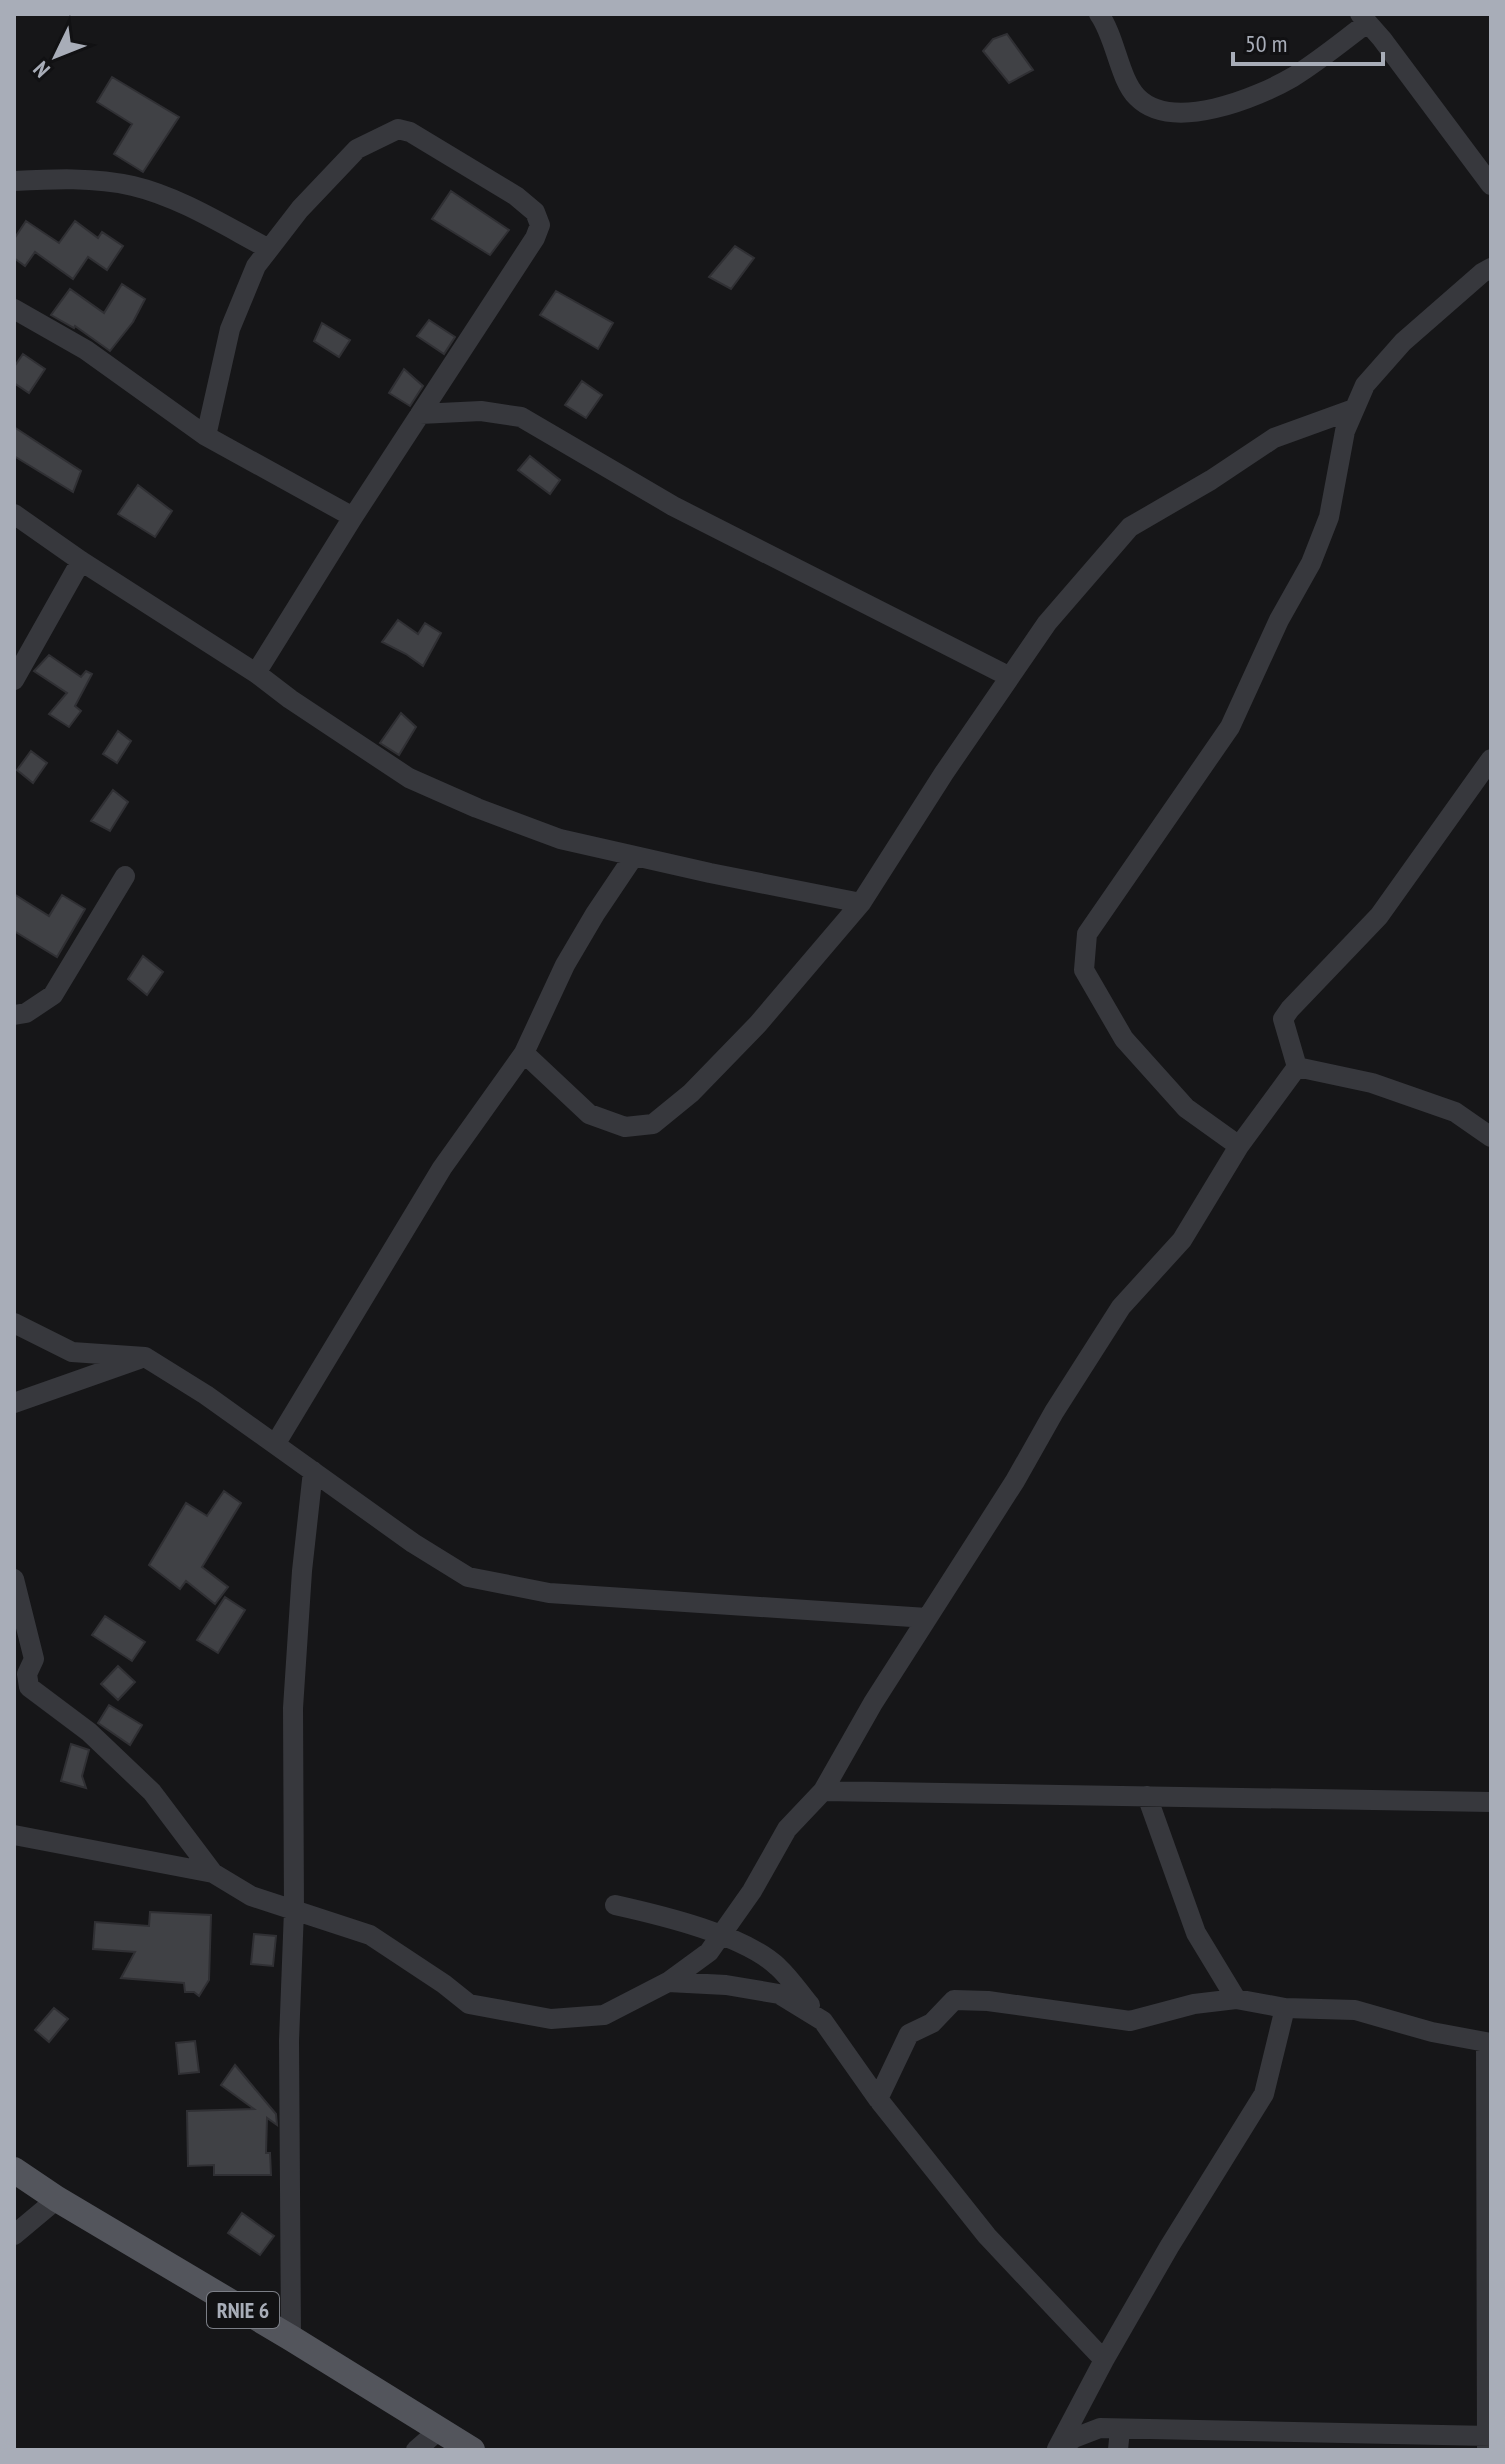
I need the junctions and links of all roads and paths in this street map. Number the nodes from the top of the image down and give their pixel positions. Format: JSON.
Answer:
{"nodes":[{"id":1,"x":1099,"y":14,"type":"edge"},
{"id":2,"x":1364,"y":18,"type":"edge"},
{"id":3,"x":14,"y":181,"type":"edge"},
{"id":4,"x":1491,"y":185,"type":"edge"},
{"id":5,"x":269,"y":249,"type":"junction"},
{"id":6,"x":1491,"y":268,"type":"edge"},
{"id":7,"x":14,"y":309,"type":"edge"},
{"id":8,"x":1354,"y":409,"type":"junction"},
{"id":9,"x":420,"y":414,"type":"junction"},
{"id":10,"x":206,"y":436,"type":"junction"},
{"id":11,"x":14,"y":514,"type":"edge"},
{"id":12,"x":353,"y":517,"type":"junction"},
{"id":13,"x":81,"y":561,"type":"junction"},
{"id":14,"x":256,"y":673,"type":"junction"},
{"id":15,"x":1010,"y":677,"type":"junction"},
{"id":16,"x":14,"y":680,"type":"edge"},
{"id":17,"x":1491,"y":759,"type":"edge"},
{"id":18,"x":634,"y":856,"type":"junction"},
{"id":19,"x":125,"y":876,"type":"dead end"},
{"id":20,"x":861,"y":903,"type":"junction"},
{"id":21,"x":14,"y":1015,"type":"edge"},
{"id":22,"x":524,"y":1053,"type":"junction"},
{"id":23,"x":1297,"y":1067,"type":"junction"},
{"id":24,"x":1491,"y":1137,"type":"edge"},
{"id":25,"x":1239,"y":1146,"type":"junction"},
{"id":26,"x":14,"y":1323,"type":"edge"},
{"id":27,"x":145,"y":1357,"type":"junction"},
{"id":28,"x":14,"y":1403,"type":"edge"},
{"id":29,"x":276,"y":1443,"type":"junction"},
{"id":30,"x":313,"y":1471,"type":"junction"},
{"id":31,"x":14,"y":1579,"type":"edge"},
{"id":32,"x":927,"y":1618,"type":"junction"},
{"id":33,"x":823,"y":1791,"type":"junction"},
{"id":34,"x":1147,"y":1796,"type":"junction"},
{"id":35,"x":1491,"y":1802,"type":"edge"},
{"id":36,"x":14,"y":1835,"type":"edge"},
{"id":37,"x":213,"y":1873,"type":"junction"},
{"id":38,"x":615,"y":1905,"type":"dead end"},
{"id":39,"x":294,"y":1910,"type":"junction"},
{"id":40,"x":720,"y":1936,"type":"junction"},
{"id":41,"x":668,"y":1982,"type":"junction"},
{"id":42,"x":1236,"y":1999,"type":"junction"},
{"id":43,"x":1285,"y":2008,"type":"junction"},
{"id":44,"x":823,"y":2021,"type":"junction"},
{"id":45,"x":1488,"y":2043,"type":"edge"},
{"id":46,"x":878,"y":2099,"type":"junction"},
{"id":47,"x":14,"y":2170,"type":"edge"},
{"id":48,"x":57,"y":2199,"type":"junction"},
{"id":49,"x":14,"y":2235,"type":"edge"},
{"id":50,"x":1489,"y":2309,"type":"edge"},
{"id":51,"x":291,"y":2338,"type":"junction"},
{"id":52,"x":1104,"y":2360,"type":"junction"},
{"id":53,"x":1120,"y":2429,"type":"junction"},
{"id":54,"x":439,"y":2430,"type":"junction"},
{"id":55,"x":1256,"y":2441,"type":"edge"},
{"id":56,"x":1488,"y":2441,"type":"edge"},
{"id":57,"x":416,"y":2450,"type":"edge"},
{"id":58,"x":472,"y":2450,"type":"edge"},
{"id":59,"x":1057,"y":2450,"type":"edge"},
{"id":60,"x":1118,"y":2450,"type":"edge"}],
"edges":[{"from":1,"to":2,"type":"street"},
{"from":2,"to":4,"type":"street"},
{"from":3,"to":5,"type":"street"},
{"from":5,"to":9,"type":"street"},
{"from":5,"to":10,"type":"street"},
{"from":6,"to":8,"type":"street"},
{"from":7,"to":10,"type":"street"},
{"from":8,"to":15,"type":"street"},
{"from":8,"to":25,"type":"street"},
{"from":9,"to":12,"type":"street"},
{"from":9,"to":15,"type":"street"},
{"from":10,"to":12,"type":"street"},
{"from":11,"to":13,"type":"street"},
{"from":12,"to":14,"type":"street"},
{"from":13,"to":14,"type":"street"},
{"from":13,"to":16,"type":"street"},
{"from":14,"to":18,"type":"street"},
{"from":15,"to":20,"type":"street"},
{"from":17,"to":23,"type":"street"},
{"from":18,"to":20,"type":"street"},
{"from":18,"to":22,"type":"street"},
{"from":19,"to":21,"type":"street"},
{"from":20,"to":22,"type":"street"},
{"from":22,"to":29,"type":"street"},
{"from":23,"to":24,"type":"street"},
{"from":23,"to":25,"type":"street"},
{"from":25,"to":32,"type":"street"},
{"from":26,"to":27,"type":"street"},
{"from":27,"to":28,"type":"street"},
{"from":27,"to":29,"type":"street"},
{"from":29,"to":30,"type":"street"},
{"from":30,"to":32,"type":"street"},
{"from":30,"to":39,"type":"street"},
{"from":31,"to":37,"type":"street"},
{"from":32,"to":33,"type":"street"},
{"from":33,"to":34,"type":"street"},
{"from":33,"to":40,"type":"street"},
{"from":34,"to":35,"type":"street"},
{"from":34,"to":42,"type":"street"},
{"from":36,"to":37,"type":"street"},
{"from":37,"to":39,"type":"street"},
{"from":38,"to":40,"type":"street"},
{"from":39,"to":41,"type":"street"},
{"from":39,"to":51,"type":"street"},
{"from":40,"to":41,"type":"street"},
{"from":40,"to":44,"type":"street"},
{"from":41,"to":44,"type":"street"},
{"from":42,"to":43,"type":"street"},
{"from":42,"to":46,"type":"street"},
{"from":43,"to":45,"type":"street"},
{"from":43,"to":52,"type":"street"},
{"from":44,"to":46,"type":"street"},
{"from":45,"to":50,"type":"street"},
{"from":46,"to":52,"type":"street"},
{"from":47,"to":48,"type":"main road","number":"RNIE 6"},
{"from":48,"to":49,"type":"street"},
{"from":48,"to":51,"type":"main road","number":"RNIE 6"},
{"from":50,"to":56,"type":"street"},
{"from":51,"to":54,"type":"main road","number":"RNIE 6"},
{"from":52,"to":59,"type":"street"},
{"from":53,"to":55,"type":"street"},
{"from":53,"to":59,"type":"street"},
{"from":53,"to":60,"type":"street"},
{"from":54,"to":57,"type":"street"},
{"from":54,"to":58,"type":"main road","number":"RNIE 6"},
{"from":55,"to":56,"type":"street"}]}
